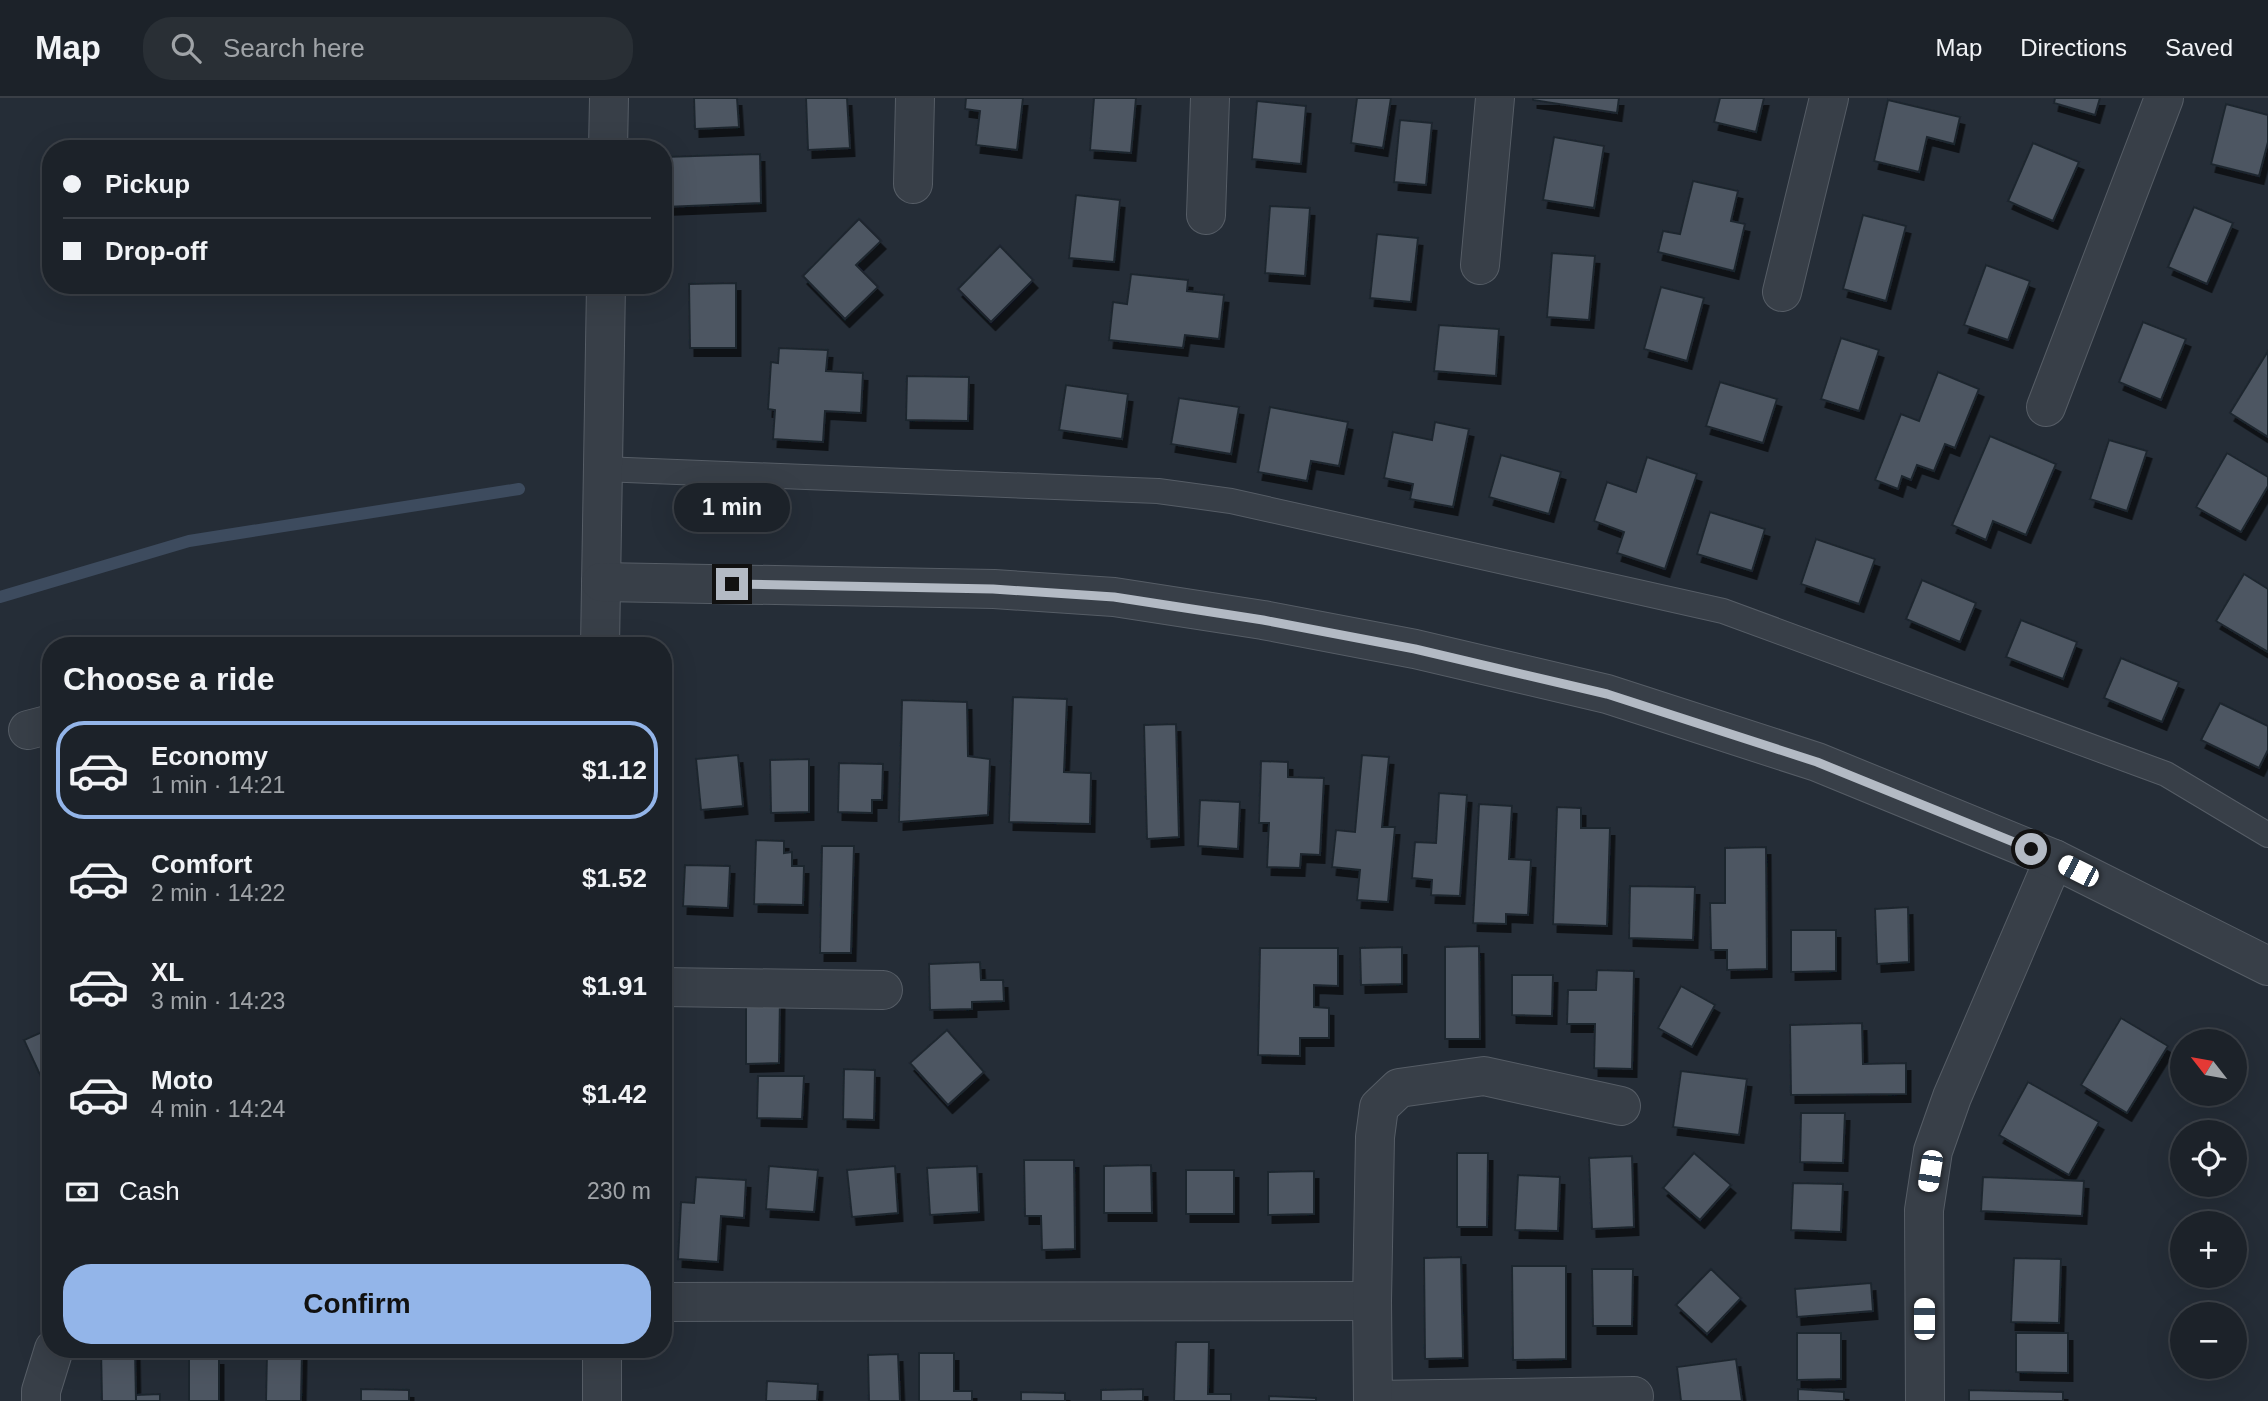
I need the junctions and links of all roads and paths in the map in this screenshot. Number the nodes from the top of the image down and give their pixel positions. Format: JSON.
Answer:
{"nodes":[{"id":1,"x":609,"y":98,"type":"edge"},
{"id":2,"x":915,"y":98,"type":"edge"},
{"id":3,"x":1210,"y":98,"type":"edge"},
{"id":4,"x":1494,"y":98,"type":"edge"},
{"id":5,"x":1829,"y":98,"type":"edge"},
{"id":6,"x":2164,"y":98,"type":"edge"},
{"id":7,"x":608,"y":140,"type":"edge"},
{"id":8,"x":912,"y":184,"type":"dead end"},
{"id":9,"x":1206,"y":215,"type":"dead end"},
{"id":10,"x":1480,"y":265,"type":"dead end"},
{"id":11,"x":1782,"y":292,"type":"dead end"},
{"id":12,"x":606,"y":294,"type":"edge"},
{"id":13,"x":2046,"y":407,"type":"dead end"},
{"id":14,"x":602,"y":469,"type":"junction"},
{"id":15,"x":601,"y":582,"type":"junction"},
{"id":16,"x":600,"y":637,"type":"edge"},
{"id":17,"x":2268,"y":835,"type":"edge"},
{"id":18,"x":2054,"y":859,"type":"junction"},
{"id":19,"x":2268,"y":966,"type":"edge"},
{"id":20,"x":672,"y":987,"type":"edge"},
{"id":21,"x":883,"y":990,"type":"dead end"},
{"id":22,"x":1621,"y":1106,"type":"dead end"},
{"id":23,"x":1372,"y":1301,"type":"junction"},
{"id":24,"x":672,"y":1302,"type":"edge"},
{"id":25,"x":51,"y":1358,"type":"edge"},
{"id":26,"x":602,"y":1358,"type":"edge"},
{"id":27,"x":1634,"y":1396,"type":"dead end"},
{"id":28,"x":1373,"y":1400,"type":"edge"},
{"id":29,"x":41,"y":1401,"type":"edge"},
{"id":30,"x":602,"y":1401,"type":"edge"},
{"id":31,"x":1924,"y":1401,"type":"edge"}],
"edges":[{"from":1,"to":7,"type":"street"},
{"from":2,"to":8,"type":"street"},
{"from":3,"to":9,"type":"street"},
{"from":4,"to":10,"type":"street"},
{"from":5,"to":11,"type":"street"},
{"from":6,"to":13,"type":"street"},
{"from":12,"to":14,"type":"street"},
{"from":14,"to":15,"type":"street"},
{"from":14,"to":17,"type":"lane"},
{"from":15,"to":16,"type":"street"},
{"from":15,"to":18,"type":"street"},
{"from":18,"to":19,"type":"street"},
{"from":18,"to":31,"type":"street"},
{"from":20,"to":21,"type":"street"},
{"from":22,"to":23,"type":"street"},
{"from":23,"to":24,"type":"street"},
{"from":23,"to":28,"type":"street"},
{"from":25,"to":29,"type":"street"},
{"from":26,"to":30,"type":"street"},
{"from":27,"to":28,"type":"street"}]}
